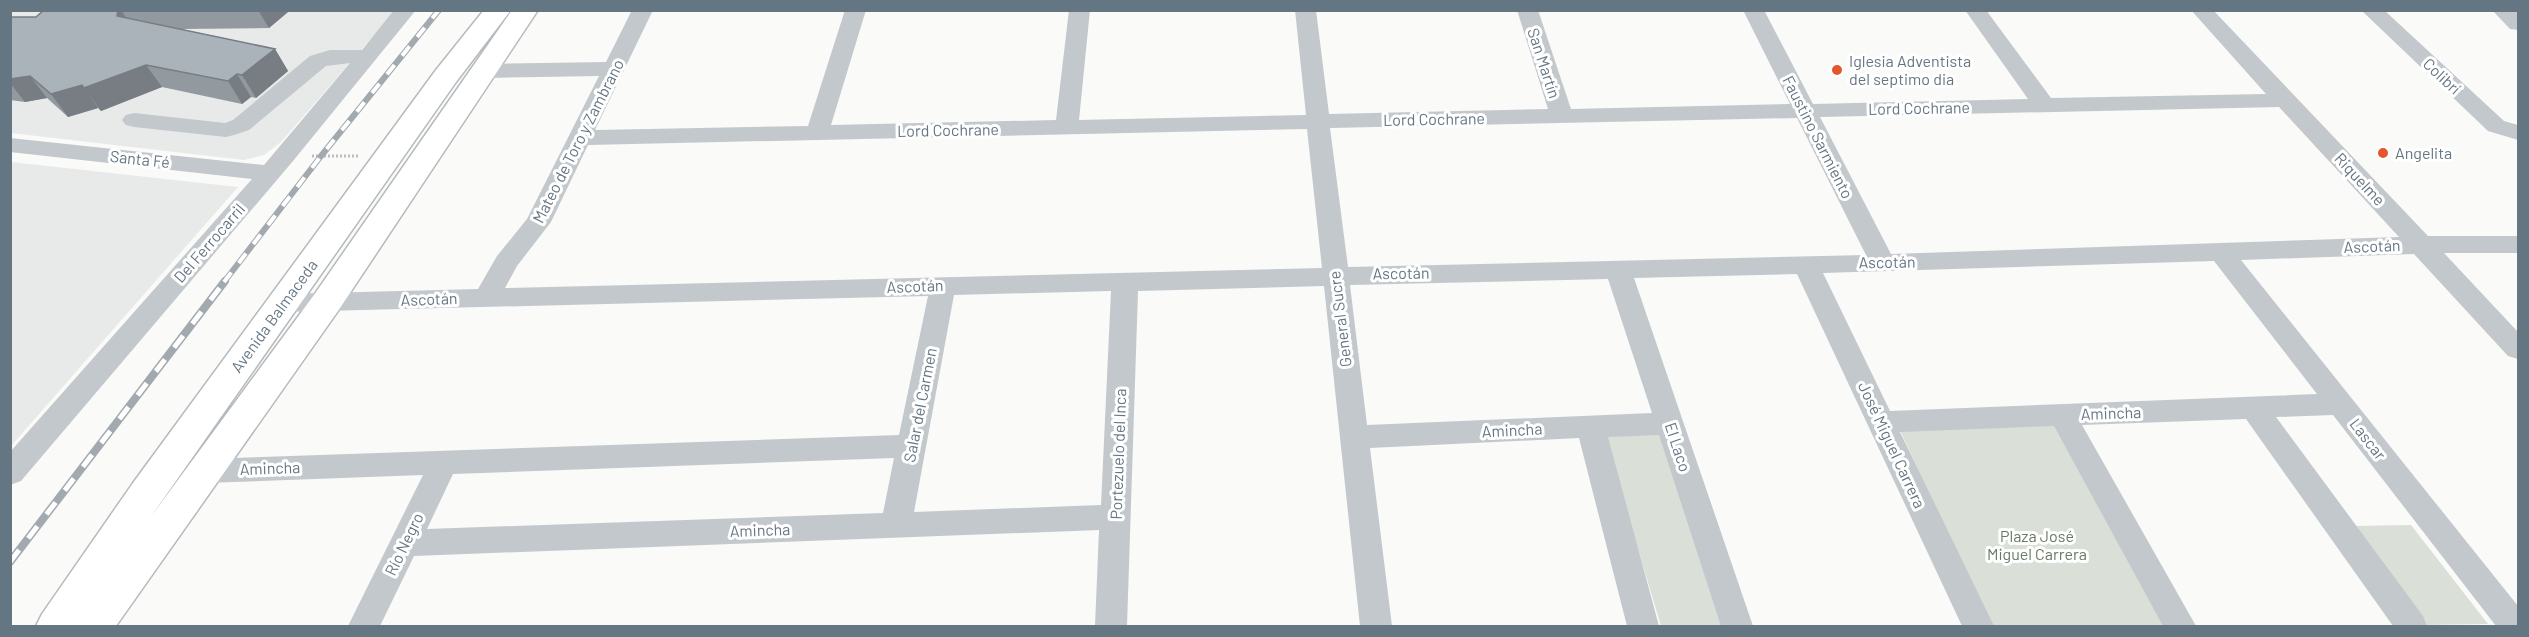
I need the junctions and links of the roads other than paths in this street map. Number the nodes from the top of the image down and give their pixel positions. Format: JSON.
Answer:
{"nodes":[{"id":1,"x":406,"y":10,"type":"edge"},
{"id":2,"x":498,"y":10,"type":"edge"},
{"id":3,"x":525,"y":10,"type":"edge"},
{"id":4,"x":643,"y":10,"type":"edge"},
{"id":5,"x":856,"y":10,"type":"edge"},
{"id":6,"x":1080,"y":10,"type":"edge"},
{"id":7,"x":1305,"y":10,"type":"edge"},
{"id":8,"x":1527,"y":10,"type":"edge"},
{"id":9,"x":1753,"y":10,"type":"edge"},
{"id":10,"x":1975,"y":10,"type":"edge"},
{"id":11,"x":2201,"y":10,"type":"edge"},
{"id":12,"x":2371,"y":10,"type":"edge"},
{"id":13,"x":2502,"y":10,"type":"edge"},
{"id":14,"x":2518,"y":24,"type":"edge"},
{"id":15,"x":367,"y":56,"type":"junction"},
{"id":16,"x":614,"y":69,"type":"junction"},
{"id":17,"x":484,"y":71,"type":"junction"},
{"id":18,"x":2286,"y":100,"type":"junction"},
{"id":19,"x":2045,"y":106,"type":"junction"},
{"id":20,"x":1804,"y":111,"type":"junction"},
{"id":21,"x":1562,"y":116,"type":"junction"},
{"id":22,"x":134,"y":120,"type":"dead end"},
{"id":23,"x":1318,"y":122,"type":"junction"},
{"id":24,"x":1067,"y":127,"type":"junction"},
{"id":25,"x":817,"y":133,"type":"junction"},
{"id":26,"x":2518,"y":133,"type":"edge"},
{"id":27,"x":581,"y":138,"type":"junction"},
{"id":28,"x":10,"y":145,"type":"edge"},
{"id":29,"x":277,"y":165,"type":"junction"},
{"id":30,"x":2422,"y":244,"type":"junction"},
{"id":31,"x":2518,"y":244,"type":"edge"},
{"id":32,"x":2220,"y":251,"type":"junction"},
{"id":33,"x":1805,"y":263,"type":"junction"},
{"id":34,"x":1883,"y":263,"type":"junction"},
{"id":35,"x":1618,"y":268,"type":"junction"},
{"id":36,"x":1335,"y":275,"type":"junction"},
{"id":37,"x":1125,"y":281,"type":"junction"},
{"id":38,"x":944,"y":285,"type":"junction"},
{"id":39,"x":487,"y":297,"type":"junction"},
{"id":40,"x":283,"y":303,"type":"junction"},
{"id":41,"x":326,"y":303,"type":"junction"},
{"id":42,"x":2518,"y":349,"type":"edge"},
{"id":43,"x":2341,"y":404,"type":"junction"},
{"id":44,"x":2253,"y":407,"type":"junction"},
{"id":45,"x":2062,"y":415,"type":"junction"},
{"id":46,"x":1882,"y":422,"type":"junction"},
{"id":47,"x":1671,"y":423,"type":"junction"},
{"id":48,"x":1591,"y":426,"type":"junction"},
{"id":49,"x":1354,"y":437,"type":"junction"},
{"id":50,"x":912,"y":446,"type":"junction"},
{"id":51,"x":444,"y":462,"type":"junction"},
{"id":52,"x":205,"y":471,"type":"junction"},
{"id":53,"x":10,"y":473,"type":"edge"},
{"id":54,"x":1115,"y":516,"type":"junction"},
{"id":55,"x":896,"y":525,"type":"junction"},
{"id":56,"x":405,"y":543,"type":"junction"},
{"id":57,"x":56,"y":627,"type":"edge"},
{"id":58,"x":93,"y":627,"type":"edge"},
{"id":59,"x":364,"y":627,"type":"edge"},
{"id":60,"x":1111,"y":627,"type":"edge"},
{"id":61,"x":1376,"y":627,"type":"edge"},
{"id":62,"x":1643,"y":627,"type":"edge"},
{"id":63,"x":1737,"y":627,"type":"edge"},
{"id":64,"x":1978,"y":627,"type":"edge"},
{"id":65,"x":2180,"y":627,"type":"edge"},
{"id":66,"x":2411,"y":627,"type":"edge"},
{"id":67,"x":2515,"y":627,"type":"edge"}],
"edges":[{"from":1,"to":15,"type":"street","name":"Del Ferrocarril"},
{"from":2,"to":40,"type":"main road","name":"Avenida Balmaceda"},
{"from":3,"to":17,"type":"main road","name":"Avenida Balmaceda"},
{"from":4,"to":16,"type":"street","name":"Mateo de Toro y Zambrano"},
{"from":5,"to":25,"type":"street"},
{"from":6,"to":24,"type":"street"},
{"from":7,"to":23,"type":"street","name":"General Sucre"},
{"from":8,"to":21,"type":"street","name":"San Martín"},
{"from":9,"to":20,"type":"street","name":"Faustino Sarmiento"},
{"from":10,"to":19,"type":"street"},
{"from":11,"to":18,"type":"street","name":"Riquelme"},
{"from":12,"to":26,"type":"street","name":"Colibrí"},
{"from":13,"to":14,"type":"street"},
{"from":15,"to":22,"type":"street"},
{"from":15,"to":29,"type":"street","name":"Del Ferrocarril"},
{"from":16,"to":17,"type":"street"},
{"from":16,"to":27,"type":"street","name":"Mateo de Toro y Zambrano"},
{"from":17,"to":41,"type":"main road","name":"Avenida Balmaceda"},
{"from":18,"to":19,"type":"street","name":"Lord Cochrane"},
{"from":18,"to":30,"type":"street","name":"Riquelme"},
{"from":19,"to":20,"type":"street","name":"Lord Cochrane"},
{"from":20,"to":21,"type":"street","name":"Lord Cochrane"},
{"from":20,"to":34,"type":"street","name":"Faustino Sarmiento"},
{"from":21,"to":23,"type":"street","name":"Lord Cochrane"},
{"from":23,"to":24,"type":"street","name":"Lord Cochrane"},
{"from":23,"to":36,"type":"street","name":"General Sucre"},
{"from":24,"to":25,"type":"street","name":"Lord Cochrane"},
{"from":25,"to":27,"type":"street","name":"Lord Cochrane"},
{"from":27,"to":39,"type":"street","name":"Mateo de Toro y Zambrano"},
{"from":28,"to":29,"type":"street","name":"Santa Fé"},
{"from":29,"to":53,"type":"street","name":"Del Ferrocarril"},
{"from":30,"to":31,"type":"street","name":"Ascotán"},
{"from":30,"to":32,"type":"street","name":"Ascotán"},
{"from":30,"to":42,"type":"street","name":"Riquelme"},
{"from":32,"to":34,"type":"street","name":"Ascotán"},
{"from":32,"to":43,"type":"street","name":"Lascar"},
{"from":33,"to":34,"type":"street","name":"Ascotán"},
{"from":33,"to":35,"type":"street","name":"Ascotán"},
{"from":33,"to":46,"type":"street","name":"José Miguel Carrera"},
{"from":35,"to":36,"type":"street","name":"Ascotán"},
{"from":35,"to":47,"type":"street","name":"El Laco"},
{"from":36,"to":37,"type":"street","name":"Ascotán"},
{"from":36,"to":49,"type":"street","name":"General Sucre"},
{"from":37,"to":38,"type":"street","name":"Ascotán"},
{"from":37,"to":54,"type":"street","name":"Portezuelo del Inca"},
{"from":38,"to":39,"type":"street","name":"Ascotán"},
{"from":38,"to":50,"type":"street","name":"Salar del Carmen"},
{"from":39,"to":41,"type":"street","name":"Ascotán"},
{"from":40,"to":41,"type":"street","name":"Ascotán"},
{"from":40,"to":57,"type":"main road","name":"Avenida Balmaceda"},
{"from":41,"to":52,"type":"main road","name":"Avenida Balmaceda"},
{"from":43,"to":44,"type":"street","name":"Amincha"},
{"from":43,"to":67,"type":"street","name":"Lascar"},
{"from":44,"to":45,"type":"street","name":"Amincha"},
{"from":44,"to":66,"type":"street"},
{"from":45,"to":46,"type":"street","name":"Amincha"},
{"from":45,"to":65,"type":"street"},
{"from":46,"to":64,"type":"street","name":"José Miguel Carrera"},
{"from":47,"to":48,"type":"street","name":"Amincha"},
{"from":47,"to":63,"type":"street","name":"El Laco"},
{"from":48,"to":49,"type":"street","name":"Amincha"},
{"from":48,"to":62,"type":"street"},
{"from":49,"to":61,"type":"street","name":"General Sucre"},
{"from":50,"to":51,"type":"street","name":"Amincha"},
{"from":50,"to":55,"type":"street","name":"Salar del Carmen"},
{"from":51,"to":52,"type":"street","name":"Amincha"},
{"from":51,"to":56,"type":"street","name":"Río Negro"},
{"from":52,"to":58,"type":"main road","name":"Avenida Balmaceda"},
{"from":54,"to":55,"type":"street","name":"Amincha"},
{"from":54,"to":60,"type":"street","name":"Portezuelo del Inca"},
{"from":55,"to":56,"type":"street","name":"Amincha"},
{"from":56,"to":59,"type":"street","name":"Río Negro"}]}
